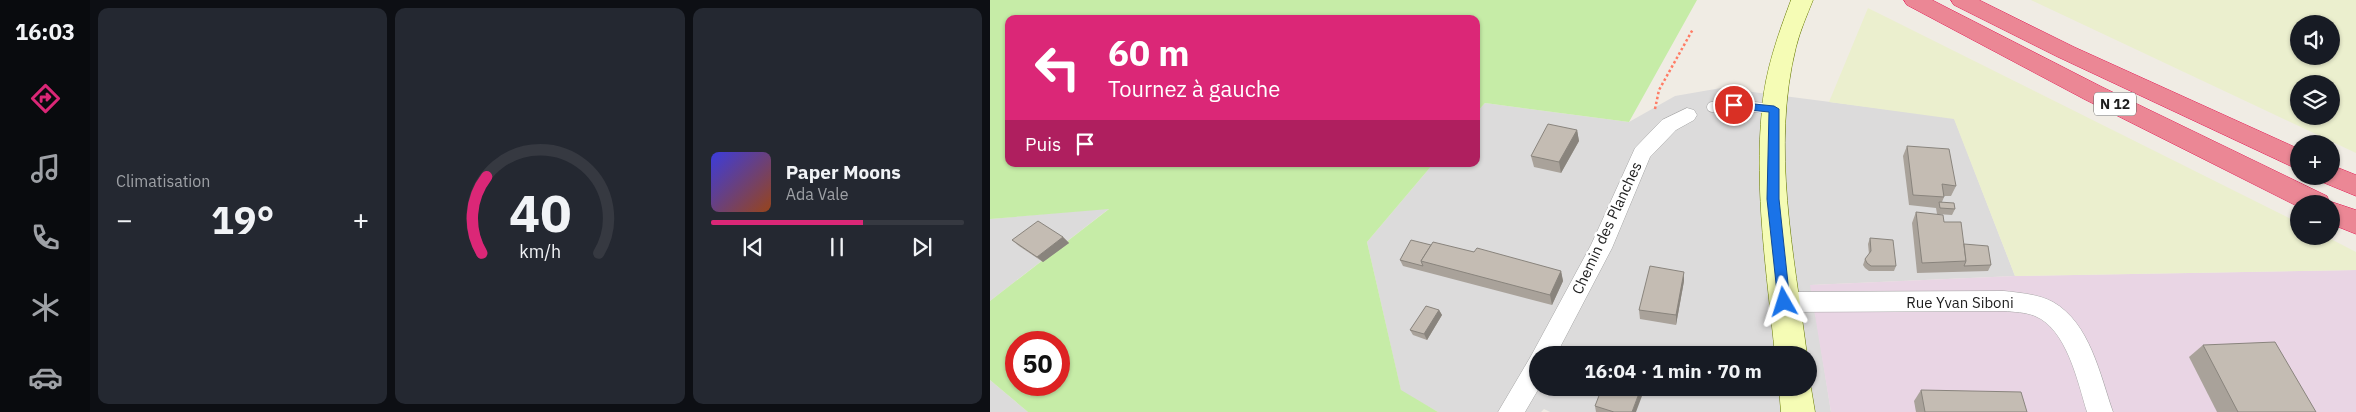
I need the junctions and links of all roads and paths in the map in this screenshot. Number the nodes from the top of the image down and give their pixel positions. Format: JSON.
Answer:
{"nodes":[{"id":1,"x":1802,"y":0,"type":"edge"},
{"id":2,"x":1915,"y":0,"type":"edge"},
{"id":3,"x":1962,"y":0,"type":"edge"},
{"id":4,"x":1693,"y":29,"type":"dead end"},
{"id":5,"x":1712,"y":107,"type":"dead end"},
{"id":6,"x":1774,"y":109,"type":"junction"},
{"id":7,"x":1687,"y":115,"type":"dead end"},
{"id":8,"x":1653,"y":140,"type":"junction"},
{"id":9,"x":2290,"y":156,"type":"edge"},
{"id":10,"x":2340,"y":179,"type":"edge"},
{"id":11,"x":2356,"y":186,"type":"edge"},
{"id":12,"x":2299,"y":195,"type":"edge"},
{"id":13,"x":2340,"y":215,"type":"edge"},
{"id":14,"x":2356,"y":223,"type":"edge"},
{"id":15,"x":1784,"y":302,"type":"junction"},
{"id":16,"x":1548,"y":346,"type":"edge"},
{"id":17,"x":1790,"y":346,"type":"edge"},
{"id":18,"x":1529,"y":381,"type":"edge"},
{"id":19,"x":1796,"y":396,"type":"edge"},
{"id":20,"x":1511,"y":412,"type":"edge"},
{"id":21,"x":1798,"y":412,"type":"edge"},
{"id":22,"x":2100,"y":412,"type":"edge"}],
"edges":[{"from":1,"to":6,"type":"main road"},
{"from":2,"to":12,"type":"highway","number":"N 12"},
{"from":3,"to":9,"type":"highway","number":"N 12"},
{"from":4,"to":8,"type":"path"},
{"from":5,"to":6,"type":"lane"},
{"from":6,"to":15,"type":"main road"},
{"from":7,"to":8,"type":"street","name":"Chemin des Planches"},
{"from":8,"to":16,"type":"street","name":"Chemin des Planches"},
{"from":10,"to":11,"type":"highway"},
{"from":13,"to":14,"type":"highway"},
{"from":15,"to":17,"type":"main road"},
{"from":15,"to":22,"type":"street","name":"Rue Yvan Siboni"},
{"from":18,"to":20,"type":"street"},
{"from":19,"to":21,"type":"main road"}]}
